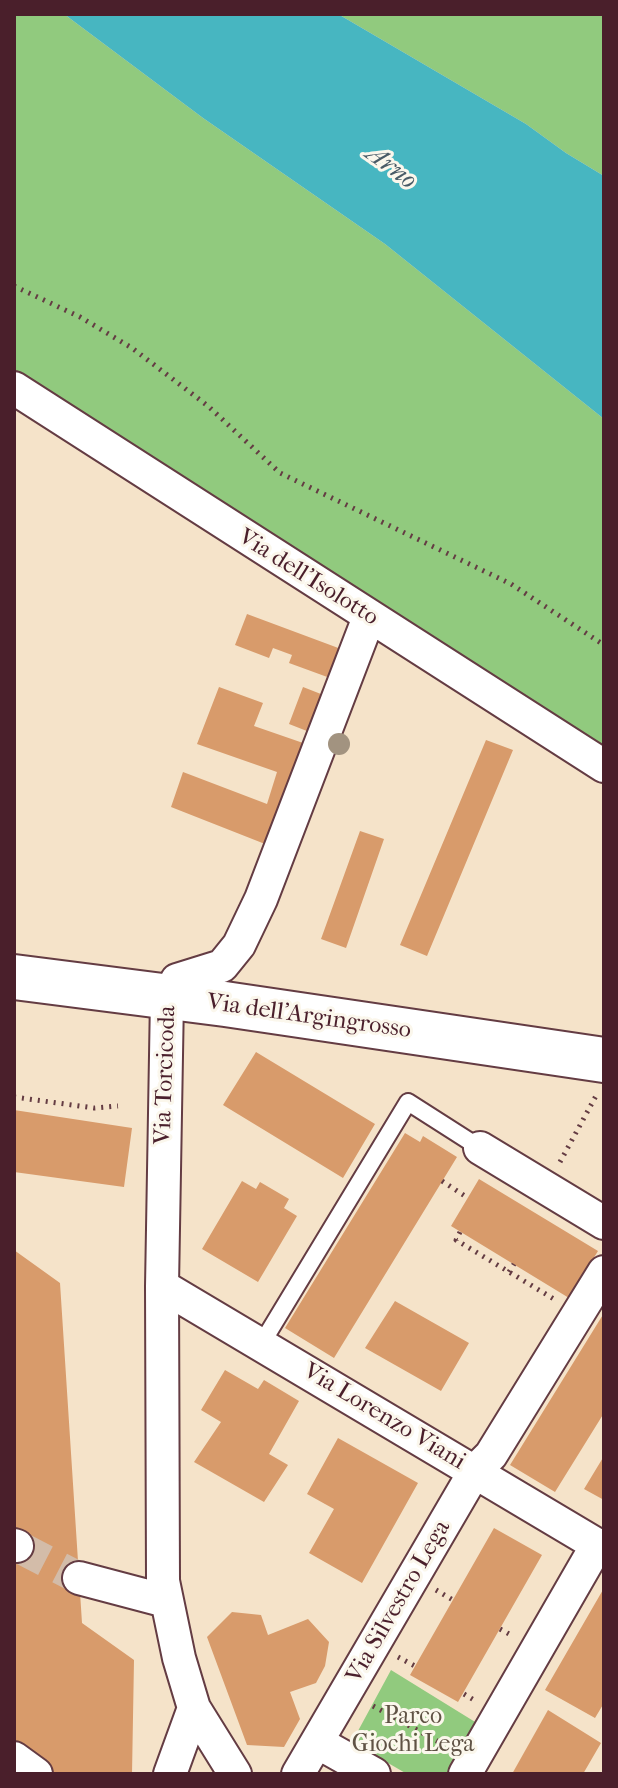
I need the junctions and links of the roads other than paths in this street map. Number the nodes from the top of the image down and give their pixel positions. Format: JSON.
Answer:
{"nodes":[{"id":1,"x":14,"y":388,"type":"edge"},
{"id":2,"x":369,"y":617,"type":"junction"},
{"id":3,"x":604,"y":766,"type":"edge"},
{"id":4,"x":14,"y":977,"type":"edge"},
{"id":5,"x":167,"y":998,"type":"junction"},
{"id":6,"x":604,"y":1060,"type":"edge"},
{"id":7,"x":480,"y":1148,"type":"joint"},
{"id":8,"x":604,"y":1223,"type":"edge"},
{"id":9,"x":604,"y":1272,"type":"edge"},
{"id":10,"x":162,"y":1286,"type":"junction"},
{"id":11,"x":262,"y":1343,"type":"junction"},
{"id":12,"x":475,"y":1471,"type":"junction"},
{"id":13,"x":600,"y":1547,"type":"edge"},
{"id":14,"x":79,"y":1578,"type":"tunnel mouth"},
{"id":15,"x":166,"y":1601,"type":"junction"},
{"id":16,"x":194,"y":1708,"type":"junction"},
{"id":17,"x":317,"y":1742,"type":"junction"},
{"id":18,"x":14,"y":1758,"type":"edge"},
{"id":19,"x":468,"y":1768,"type":"edge"},
{"id":20,"x":36,"y":1774,"type":"edge"},
{"id":21,"x":170,"y":1774,"type":"edge"},
{"id":22,"x":235,"y":1774,"type":"edge"},
{"id":23,"x":298,"y":1774,"type":"edge"},
{"id":24,"x":374,"y":1774,"type":"edge"}],
"edges":[{"from":1,"to":2,"type":"street","name":"Via dell'Isolotto"},
{"from":2,"to":3,"type":"street","name":"Via dell'Isolotto"},
{"from":2,"to":5,"type":"street","name":"Via Torcicoda"},
{"from":4,"to":5,"type":"street","name":"Via dell'Argingrosso"},
{"from":5,"to":6,"type":"street","name":"Via dell'Argingrosso"},
{"from":5,"to":10,"type":"street","name":"Via Torcicoda"},
{"from":7,"to":8,"type":"street"},
{"from":7,"to":11,"type":"lane"},
{"from":9,"to":12,"type":"street","name":"Via Silvestro Lega"},
{"from":10,"to":11,"type":"street","name":"Via Lorenzo Viani"},
{"from":10,"to":15,"type":"street","name":"Via Torcicoda"},
{"from":11,"to":12,"type":"street","name":"Via Lorenzo Viani"},
{"from":12,"to":13,"type":"street","name":"Via Lorenzo Viani"},
{"from":12,"to":17,"type":"street","name":"Via Silvestro Lega"},
{"from":13,"to":19,"type":"street"},
{"from":14,"to":15,"type":"street"},
{"from":15,"to":16,"type":"street","name":"Via Torcicoda"},
{"from":16,"to":21,"type":"street"},
{"from":16,"to":22,"type":"street","name":"Via Torcicoda"},
{"from":17,"to":23,"type":"street","name":"Via Silvestro Lega"},
{"from":17,"to":24,"type":"street"},
{"from":18,"to":20,"type":"street"}]}
